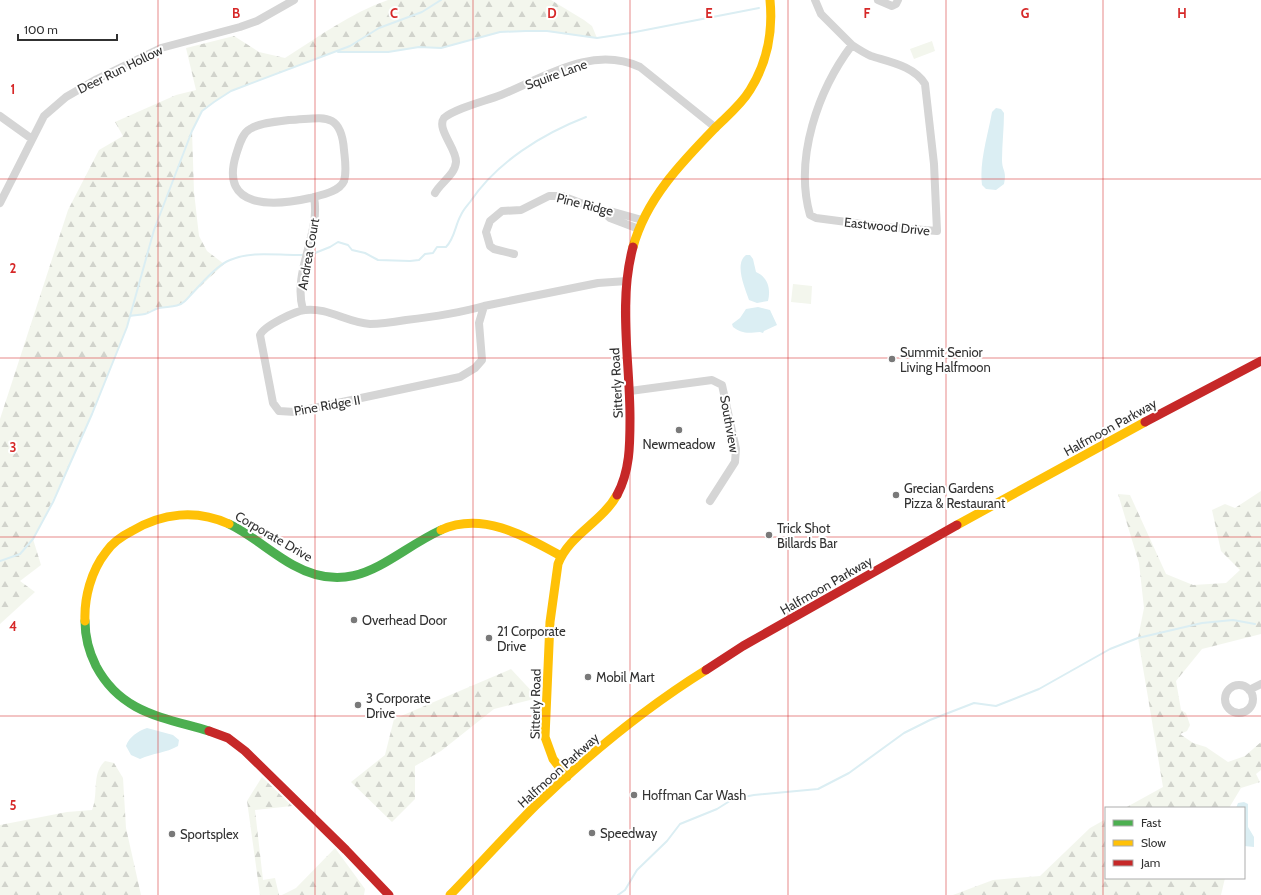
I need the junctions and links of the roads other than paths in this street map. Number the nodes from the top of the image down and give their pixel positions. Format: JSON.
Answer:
{"nodes":[{"id":1,"x":294,"y":0,"type":"edge"},
{"id":2,"x":770,"y":0,"type":"edge"},
{"id":3,"x":815,"y":0,"type":"edge"},
{"id":4,"x":878,"y":0,"type":"edge"},
{"id":5,"x":898,"y":0,"type":"edge"},
{"id":6,"x":852,"y":45,"type":"junction"},
{"id":7,"x":0,"y":116,"type":"edge"},
{"id":8,"x":716,"y":128,"type":"junction"},
{"id":9,"x":32,"y":139,"type":"junction"},
{"id":10,"x":435,"y":193,"type":"dead end"},
{"id":11,"x":314,"y":197,"type":"junction"},
{"id":12,"x":0,"y":203,"type":"edge"},
{"id":13,"x":602,"y":211,"type":"junction"},
{"id":14,"x":642,"y":220,"type":"junction"},
{"id":15,"x":639,"y":229,"type":"junction"},
{"id":16,"x":514,"y":254,"type":"dead end"},
{"id":17,"x":627,"y":281,"type":"junction"},
{"id":18,"x":484,"y":306,"type":"junction"},
{"id":19,"x":303,"y":310,"type":"junction"},
{"id":20,"x":1261,"y":361,"type":"edge"},
{"id":21,"x":630,"y":391,"type":"junction"},
{"id":22,"x":710,"y":501,"type":"dead end"},
{"id":23,"x":561,"y":556,"type":"junction"},
{"id":24,"x":1261,"y":684,"type":"edge"},
{"id":25,"x":1249,"y":690,"type":"dead end"},
{"id":26,"x":567,"y":777,"type":"junction"},
{"id":27,"x":389,"y":895,"type":"edge"},
{"id":28,"x":450,"y":895,"type":"edge"}],
"edges":[{"from":1,"to":9,"type":"street","name":"Deer Run Hollow"},
{"from":2,"to":8,"type":"street","name":"Sitterly Road"},
{"from":3,"to":6,"type":"street","name":"Eastwood Drive"},
{"from":4,"to":5,"type":"street"},
{"from":6,"to":6,"type":"street","name":"Eastwood Drive"},
{"from":7,"to":9,"type":"street"},
{"from":8,"to":10,"type":"street","name":"Squire Lane"},
{"from":8,"to":14,"type":"street","name":"Sitterly Road"},
{"from":9,"to":12,"type":"street","name":"Deer Run Hollow"},
{"from":11,"to":11,"type":"street","name":"Andrea Court"},
{"from":11,"to":19,"type":"street","name":"Andrea Court"},
{"from":13,"to":14,"type":"street","name":"Pine Ridge"},
{"from":13,"to":15,"type":"street"},
{"from":13,"to":16,"type":"street","name":"Pine Ridge"},
{"from":14,"to":15,"type":"street","name":"Sitterly Road"},
{"from":15,"to":17,"type":"street","name":"Sitterly Road"},
{"from":17,"to":18,"type":"street"},
{"from":17,"to":21,"type":"street","name":"Sitterly Road"},
{"from":18,"to":19,"type":"street"},
{"from":18,"to":19,"type":"street","name":"Pine Ridge II"},
{"from":20,"to":26,"type":"street","name":"Halfmoon Parkway"},
{"from":21,"to":22,"type":"street","name":"Southview"},
{"from":21,"to":23,"type":"street","name":"Sitterly Road"},
{"from":23,"to":26,"type":"street","name":"Sitterly Road"},
{"from":23,"to":27,"type":"street","name":"Corporate Drive"},
{"from":24,"to":25,"type":"street"},
{"from":26,"to":28,"type":"street","name":"Halfmoon Parkway"}]}
